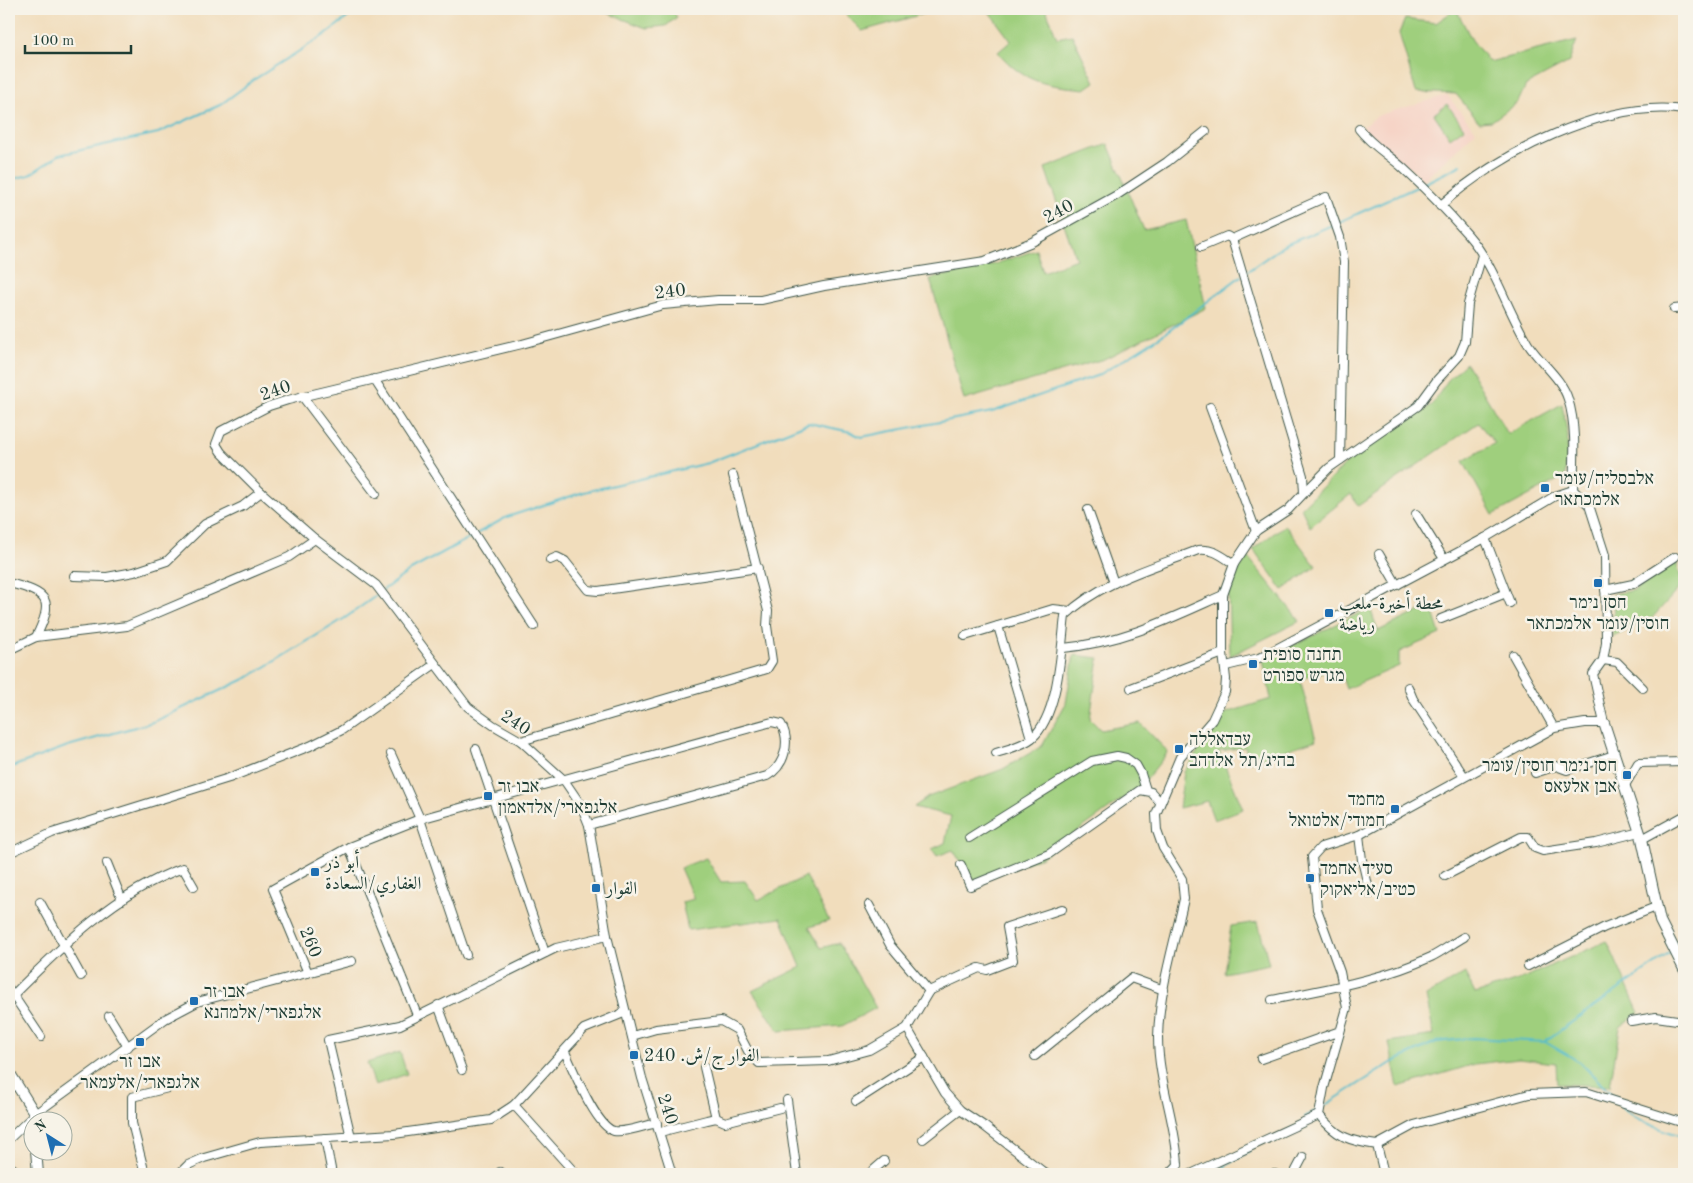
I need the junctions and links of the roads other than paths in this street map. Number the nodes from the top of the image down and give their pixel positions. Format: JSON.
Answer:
{"nodes":[{"id":1,"x":1684,"y":110,"type":"edge"},
{"id":2,"x":1359,"y":129,"type":"dead end"},
{"id":3,"x":1206,"y":131,"type":"dead end"},
{"id":4,"x":1440,"y":206,"type":"junction"},
{"id":5,"x":1232,"y":239,"type":"junction"},
{"id":6,"x":1202,"y":246,"type":"dead end"},
{"id":7,"x":1482,"y":255,"type":"junction"},
{"id":8,"x":1684,"y":308,"type":"edge"},
{"id":9,"x":1674,"y":309,"type":"dead end"},
{"id":10,"x":374,"y":379,"type":"junction"},
{"id":11,"x":302,"y":396,"type":"junction"},
{"id":12,"x":1210,"y":407,"type":"dead end"},
{"id":13,"x":1340,"y":460,"type":"junction"},
{"id":14,"x":733,"y":475,"type":"dead end"},
{"id":15,"x":1573,"y":490,"type":"junction"},
{"id":16,"x":261,"y":492,"type":"junction"},
{"id":17,"x":1304,"y":493,"type":"junction"},
{"id":18,"x":376,"y":494,"type":"dead end"},
{"id":19,"x":1088,"y":510,"type":"dead end"},
{"id":20,"x":1416,"y":514,"type":"dead end"},
{"id":21,"x":1256,"y":531,"type":"junction"},
{"id":22,"x":1485,"y":538,"type":"junction"},
{"id":23,"x":315,"y":539,"type":"junction"},
{"id":24,"x":1379,"y":554,"type":"dead end"},
{"id":25,"x":1675,"y":557,"type":"dead end"},
{"id":26,"x":1444,"y":559,"type":"junction"},
{"id":27,"x":550,"y":560,"type":"dead end"},
{"id":28,"x":1234,"y":564,"type":"junction"},
{"id":29,"x":758,"y":568,"type":"junction"},
{"id":30,"x":74,"y":576,"type":"dead end"},
{"id":31,"x":9,"y":583,"type":"edge"},
{"id":32,"x":1114,"y":583,"type":"junction"},
{"id":33,"x":1397,"y":586,"type":"junction"},
{"id":34,"x":1606,"y":590,"type":"junction"},
{"id":35,"x":1506,"y":593,"type":"junction"},
{"id":36,"x":1223,"y":596,"type":"junction"},
{"id":37,"x":1510,"y":603,"type":"dead end"},
{"id":38,"x":1070,"y":611,"type":"junction"},
{"id":39,"x":1441,"y":619,"type":"dead end"},
{"id":40,"x":534,"y":626,"type":"dead end"},
{"id":41,"x":998,"y":626,"type":"junction"},
{"id":42,"x":964,"y":636,"type":"dead end"},
{"id":43,"x":36,"y":637,"type":"junction"},
{"id":44,"x":1063,"y":648,"type":"junction"},
{"id":45,"x":9,"y":650,"type":"edge"},
{"id":46,"x":1223,"y":653,"type":"junction"},
{"id":47,"x":1513,"y":655,"type":"dead end"},
{"id":48,"x":1603,"y":660,"type":"junction"},
{"id":49,"x":435,"y":664,"type":"junction"},
{"id":50,"x":1226,"y":666,"type":"junction"},
{"id":51,"x":1408,"y":687,"type":"dead end"},
{"id":52,"x":1131,"y":688,"type":"dead end"},
{"id":53,"x":1643,"y":688,"type":"dead end"},
{"id":54,"x":1604,"y":724,"type":"junction"},
{"id":55,"x":1554,"y":728,"type":"junction"},
{"id":56,"x":1031,"y":738,"type":"junction"},
{"id":57,"x":521,"y":740,"type":"junction"},
{"id":58,"x":476,"y":749,"type":"dead end"},
{"id":59,"x":996,"y":753,"type":"dead end"},
{"id":60,"x":391,"y":754,"type":"dead end"},
{"id":61,"x":1614,"y":756,"type":"junction"},
{"id":62,"x":1684,"y":762,"type":"edge"},
{"id":63,"x":1535,"y":773,"type":"dead end"},
{"id":64,"x":1464,"y":776,"type":"junction"},
{"id":65,"x":564,"y":780,"type":"junction"},
{"id":66,"x":1624,"y":787,"type":"junction"},
{"id":67,"x":1146,"y":790,"type":"junction"},
{"id":68,"x":493,"y":798,"type":"junction"},
{"id":69,"x":1160,"y":802,"type":"junction"},
{"id":70,"x":1684,"y":816,"type":"edge"},
{"id":71,"x":420,"y":819,"type":"junction"},
{"id":72,"x":589,"y":825,"type":"junction"},
{"id":73,"x":1359,"y":835,"type":"junction"},
{"id":74,"x":1641,"y":835,"type":"junction"},
{"id":75,"x":969,"y":838,"type":"dead end"},
{"id":76,"x":349,"y":846,"type":"junction"},
{"id":77,"x":9,"y":852,"type":"edge"},
{"id":78,"x":107,"y":863,"type":"dead end"},
{"id":79,"x":960,"y":865,"type":"dead end"},
{"id":80,"x":1445,"y":876,"type":"dead end"},
{"id":81,"x":194,"y":887,"type":"dead end"},
{"id":82,"x":1370,"y":894,"type":"dead end"},
{"id":83,"x":122,"y":900,"type":"junction"},
{"id":84,"x":40,"y":902,"type":"dead end"},
{"id":85,"x":870,"y":905,"type":"dead end"},
{"id":86,"x":1656,"y":907,"type":"junction"},
{"id":87,"x":1062,"y":909,"type":"dead end"},
{"id":88,"x":607,"y":936,"type":"junction"},
{"id":89,"x":1464,"y":937,"type":"dead end"},
{"id":90,"x":63,"y":946,"type":"junction"},
{"id":91,"x":545,"y":953,"type":"junction"},
{"id":92,"x":466,"y":955,"type":"dead end"},
{"id":93,"x":352,"y":961,"type":"dead end"},
{"id":94,"x":1528,"y":966,"type":"dead end"},
{"id":95,"x":1684,"y":969,"type":"edge"},
{"id":96,"x":308,"y":973,"type":"junction"},
{"id":97,"x":81,"y":976,"type":"dead end"},
{"id":98,"x":1343,"y":985,"type":"junction"},
{"id":99,"x":1164,"y":990,"type":"junction"},
{"id":100,"x":929,"y":991,"type":"junction"},
{"id":101,"x":10,"y":994,"type":"edge"},
{"id":102,"x":1272,"y":1000,"type":"dead end"},
{"id":103,"x":438,"y":1005,"type":"junction"},
{"id":104,"x":626,"y":1012,"type":"junction"},
{"id":105,"x":417,"y":1015,"type":"junction"},
{"id":106,"x":109,"y":1016,"type":"dead end"},
{"id":107,"x":1631,"y":1021,"type":"dead end"},
{"id":108,"x":1684,"y":1021,"type":"edge"},
{"id":109,"x":907,"y":1028,"type":"junction"},
{"id":110,"x":1340,"y":1031,"type":"junction"},
{"id":111,"x":632,"y":1036,"type":"junction"},
{"id":112,"x":41,"y":1037,"type":"dead end"},
{"id":113,"x":128,"y":1047,"type":"junction"},
{"id":114,"x":565,"y":1052,"type":"junction"},
{"id":115,"x":1036,"y":1056,"type":"dead end"},
{"id":116,"x":924,"y":1057,"type":"junction"},
{"id":117,"x":1261,"y":1059,"type":"dead end"},
{"id":118,"x":704,"y":1067,"type":"dead end"},
{"id":119,"x":462,"y":1070,"type":"dead end"},
{"id":120,"x":9,"y":1072,"type":"edge"},
{"id":121,"x":168,"y":1088,"type":"dead end"},
{"id":122,"x":787,"y":1100,"type":"dead end"},
{"id":123,"x":856,"y":1101,"type":"dead end"},
{"id":124,"x":514,"y":1105,"type":"junction"},
{"id":125,"x":780,"y":1108,"type":"dead end"},
{"id":126,"x":31,"y":1110,"type":"edge"},
{"id":127,"x":44,"y":1110,"type":"edge"},
{"id":128,"x":960,"y":1110,"type":"junction"},
{"id":129,"x":1319,"y":1115,"type":"junction"},
{"id":130,"x":716,"y":1118,"type":"junction"},
{"id":131,"x":657,"y":1123,"type":"junction"},
{"id":132,"x":1684,"y":1123,"type":"edge"},
{"id":133,"x":22,"y":1128,"type":"edge"},
{"id":134,"x":660,"y":1132,"type":"junction"},
{"id":135,"x":350,"y":1137,"type":"junction"},
{"id":136,"x":325,"y":1138,"type":"junction"},
{"id":137,"x":9,"y":1139,"type":"edge"},
{"id":138,"x":923,"y":1140,"type":"dead end"},
{"id":139,"x":1377,"y":1145,"type":"junction"},
{"id":140,"x":1303,"y":1157,"type":"dead end"},
{"id":141,"x":37,"y":1160,"type":"edge"},
{"id":142,"x":884,"y":1161,"type":"dead end"},
{"id":143,"x":1178,"y":1165,"type":"junction"},
{"id":144,"x":9,"y":1167,"type":"edge"},
{"id":145,"x":1188,"y":1173,"type":"edge"},
{"id":146,"x":18,"y":1174,"type":"edge"},
{"id":147,"x":38,"y":1174,"type":"edge"},
{"id":148,"x":145,"y":1174,"type":"edge"},
{"id":149,"x":175,"y":1174,"type":"edge"},
{"id":150,"x":332,"y":1174,"type":"edge"},
{"id":151,"x":576,"y":1174,"type":"edge"},
{"id":152,"x":672,"y":1174,"type":"edge"},
{"id":153,"x":797,"y":1174,"type":"edge"},
{"id":154,"x":869,"y":1174,"type":"edge"},
{"id":155,"x":1046,"y":1174,"type":"edge"},
{"id":156,"x":1170,"y":1174,"type":"edge"},
{"id":157,"x":1272,"y":1174,"type":"edge"},
{"id":158,"x":1275,"y":1174,"type":"edge"},
{"id":159,"x":1294,"y":1174,"type":"edge"},
{"id":160,"x":1384,"y":1174,"type":"edge"}],
"edges":[{"from":1,"to":4,"type":"street"},
{"from":2,"to":4,"type":"street"},
{"from":3,"to":10,"type":"street","name":"240"},
{"from":4,"to":7,"type":"street"},
{"from":5,"to":6,"type":"street"},
{"from":5,"to":13,"type":"street"},
{"from":5,"to":17,"type":"street"},
{"from":7,"to":13,"type":"street"},
{"from":7,"to":15,"type":"street"},
{"from":8,"to":9,"type":"street"},
{"from":10,"to":11,"type":"street","name":"240"},
{"from":10,"to":40,"type":"street"},
{"from":11,"to":16,"type":"street","name":"240"},
{"from":11,"to":18,"type":"street"},
{"from":12,"to":21,"type":"street"},
{"from":13,"to":17,"type":"street"},
{"from":14,"to":29,"type":"street"},
{"from":15,"to":22,"type":"street"},
{"from":15,"to":34,"type":"street"},
{"from":16,"to":23,"type":"street","name":"240"},
{"from":16,"to":30,"type":"street"},
{"from":17,"to":21,"type":"street"},
{"from":19,"to":32,"type":"street"},
{"from":20,"to":26,"type":"street"},
{"from":21,"to":28,"type":"street"},
{"from":22,"to":26,"type":"street"},
{"from":22,"to":35,"type":"street"},
{"from":23,"to":43,"type":"street"},
{"from":23,"to":49,"type":"street","name":"240"},
{"from":24,"to":33,"type":"street"},
{"from":25,"to":34,"type":"street"},
{"from":26,"to":33,"type":"street"},
{"from":27,"to":29,"type":"street"},
{"from":28,"to":32,"type":"street"},
{"from":28,"to":36,"type":"street"},
{"from":29,"to":57,"type":"street"},
{"from":31,"to":43,"type":"street"},
{"from":32,"to":38,"type":"street"},
{"from":33,"to":50,"type":"street"},
{"from":34,"to":48,"type":"street"},
{"from":35,"to":37,"type":"street"},
{"from":35,"to":39,"type":"street"},
{"from":36,"to":44,"type":"street"},
{"from":36,"to":46,"type":"street"},
{"from":38,"to":41,"type":"street"},
{"from":38,"to":44,"type":"street"},
{"from":41,"to":42,"type":"street"},
{"from":41,"to":56,"type":"street"},
{"from":43,"to":45,"type":"street"},
{"from":44,"to":56,"type":"street"},
{"from":46,"to":50,"type":"street"},
{"from":46,"to":52,"type":"street"},
{"from":47,"to":55,"type":"street"},
{"from":48,"to":53,"type":"street"},
{"from":48,"to":54,"type":"street"},
{"from":49,"to":57,"type":"street","name":"240"},
{"from":49,"to":77,"type":"street"},
{"from":50,"to":69,"type":"street"},
{"from":51,"to":64,"type":"street"},
{"from":54,"to":55,"type":"street"},
{"from":54,"to":61,"type":"street"},
{"from":55,"to":64,"type":"street"},
{"from":56,"to":59,"type":"street"},
{"from":57,"to":65,"type":"street","name":"240"},
{"from":58,"to":68,"type":"street"},
{"from":60,"to":71,"type":"street"},
{"from":61,"to":63,"type":"street"},
{"from":61,"to":66,"type":"street"},
{"from":62,"to":66,"type":"street"},
{"from":64,"to":73,"type":"street"},
{"from":65,"to":68,"type":"street","name":"260"},
{"from":65,"to":72,"type":"street","name":"240"},
{"from":65,"to":72,"type":"street","name":"260"},
{"from":66,"to":74,"type":"street"},
{"from":67,"to":69,"type":"street"},
{"from":67,"to":75,"type":"street"},
{"from":67,"to":79,"type":"street"},
{"from":68,"to":71,"type":"street","name":"260"},
{"from":68,"to":91,"type":"street"},
{"from":69,"to":99,"type":"street"},
{"from":70,"to":74,"type":"street"},
{"from":71,"to":76,"type":"street","name":"260"},
{"from":71,"to":92,"type":"street"},
{"from":72,"to":88,"type":"street","name":"240"},
{"from":73,"to":82,"type":"street"},
{"from":73,"to":98,"type":"street"},
{"from":74,"to":80,"type":"street"},
{"from":74,"to":86,"type":"street"},
{"from":76,"to":96,"type":"street","name":"260"},
{"from":76,"to":105,"type":"street"},
{"from":78,"to":83,"type":"street"},
{"from":81,"to":83,"type":"street"},
{"from":83,"to":90,"type":"street"},
{"from":84,"to":90,"type":"street"},
{"from":85,"to":100,"type":"street"},
{"from":86,"to":94,"type":"street"},
{"from":86,"to":95,"type":"street"},
{"from":87,"to":100,"type":"street"},
{"from":88,"to":91,"type":"street"},
{"from":88,"to":104,"type":"street","name":"240"},
{"from":89,"to":98,"type":"street"},
{"from":90,"to":97,"type":"street"},
{"from":90,"to":101,"type":"street"},
{"from":91,"to":103,"type":"street"},
{"from":93,"to":96,"type":"street"},
{"from":96,"to":113,"type":"street","name":"260"},
{"from":98,"to":102,"type":"street"},
{"from":98,"to":110,"type":"street"},
{"from":99,"to":115,"type":"street"},
{"from":99,"to":143,"type":"street"},
{"from":100,"to":109,"type":"street"},
{"from":101,"to":112,"type":"street"},
{"from":103,"to":105,"type":"street"},
{"from":103,"to":119,"type":"street"},
{"from":104,"to":111,"type":"street","name":"240"},
{"from":104,"to":114,"type":"street"},
{"from":105,"to":135,"type":"street"},
{"from":106,"to":113,"type":"street"},
{"from":107,"to":108,"type":"street"},
{"from":109,"to":111,"type":"street"},
{"from":109,"to":116,"type":"street"},
{"from":110,"to":117,"type":"street"},
{"from":110,"to":129,"type":"street"},
{"from":111,"to":131,"type":"street","name":"240"},
{"from":113,"to":127,"type":"street","name":"260"},
{"from":114,"to":124,"type":"street"},
{"from":114,"to":131,"type":"street"},
{"from":116,"to":123,"type":"street"},
{"from":116,"to":128,"type":"street"},
{"from":118,"to":130,"type":"street"},
{"from":120,"to":126,"type":"street"},
{"from":121,"to":148,"type":"street"},
{"from":122,"to":153,"type":"street"},
{"from":124,"to":135,"type":"street"},
{"from":124,"to":151,"type":"street"},
{"from":125,"to":130,"type":"street"},
{"from":128,"to":138,"type":"street"},
{"from":128,"to":155,"type":"street"},
{"from":129,"to":139,"type":"street"},
{"from":129,"to":145,"type":"street"},
{"from":130,"to":134,"type":"street"},
{"from":131,"to":134,"type":"street","name":"240"},
{"from":132,"to":139,"type":"street"},
{"from":133,"to":137,"type":"street","name":"260"},
{"from":134,"to":152,"type":"street","name":"240"},
{"from":135,"to":136,"type":"street"},
{"from":136,"to":149,"type":"street"},
{"from":136,"to":150,"type":"street"},
{"from":139,"to":160,"type":"street"},
{"from":140,"to":159,"type":"street"},
{"from":141,"to":147,"type":"street"},
{"from":142,"to":154,"type":"street"},
{"from":143,"to":145,"type":"street"},
{"from":143,"to":156,"type":"street"},
{"from":144,"to":146,"type":"street"},
{"from":157,"to":158,"type":"street"}]}
